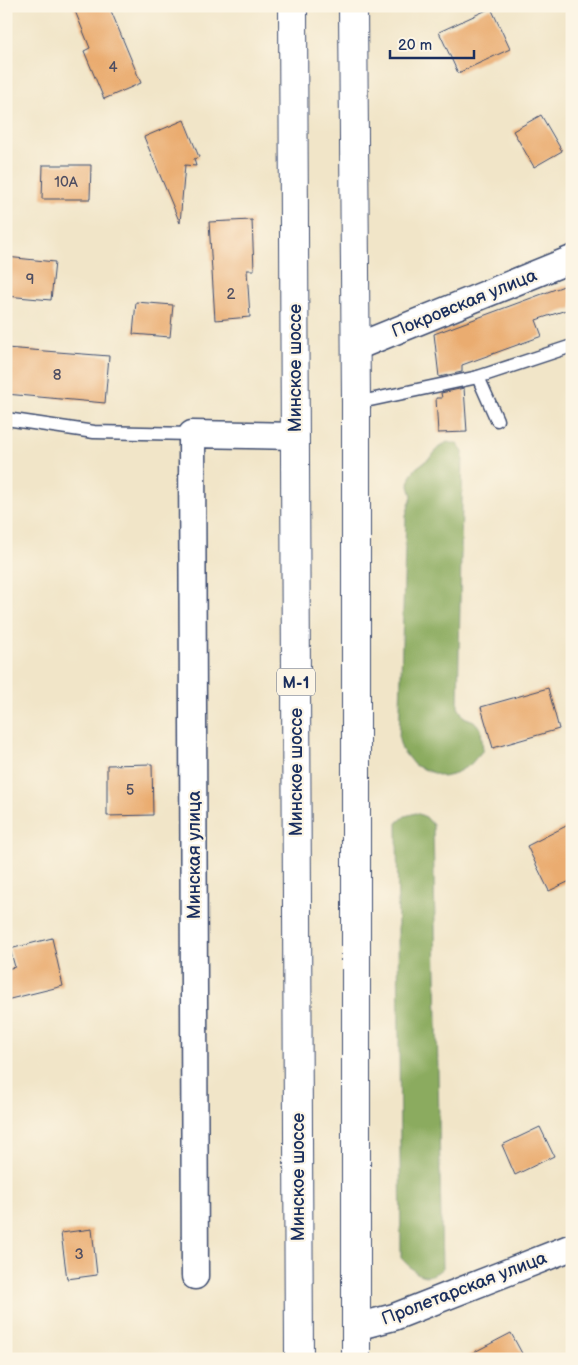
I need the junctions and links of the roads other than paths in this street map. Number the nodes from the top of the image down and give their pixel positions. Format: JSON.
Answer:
{"nodes":[{"id":1,"x":293,"y":6,"type":"edge"},
{"id":2,"x":354,"y":6,"type":"edge"},
{"id":3,"x":572,"y":259,"type":"edge"},
{"id":4,"x":572,"y":346,"type":"edge"},
{"id":5,"x":356,"y":347,"type":"junction"},
{"id":6,"x":478,"y":377,"type":"junction"},
{"id":7,"x":356,"y":403,"type":"junction"},
{"id":8,"x":6,"y":419,"type":"edge"},
{"id":9,"x":497,"y":420,"type":"dead end"},
{"id":10,"x":192,"y":434,"type":"junction"},
{"id":11,"x":295,"y":436,"type":"junction"},
{"id":12,"x":572,"y":1247,"type":"edge"},
{"id":13,"x":195,"y":1276,"type":"dead end"},
{"id":14,"x":356,"y":1327,"type":"junction"},
{"id":15,"x":299,"y":1359,"type":"edge"},
{"id":16,"x":356,"y":1359,"type":"edge"}],
"edges":[{"from":1,"to":11,"type":"highway","name":"Минское шоссе","number":"М-1"},
{"from":2,"to":5,"type":"highway"},
{"from":3,"to":5,"type":"street","name":"Покровская улица"},
{"from":4,"to":6,"type":"lane"},
{"from":5,"to":7,"type":"highway"},
{"from":6,"to":7,"type":"lane"},
{"from":6,"to":9,"type":"lane"},
{"from":7,"to":14,"type":"highway"},
{"from":8,"to":10,"type":"lane"},
{"from":10,"to":11,"type":"street"},
{"from":10,"to":13,"type":"street","name":"Минская улица"},
{"from":11,"to":15,"type":"highway","name":"Минское шоссе","number":"М-1"},
{"from":12,"to":14,"type":"street","name":"Пролетарская улица"},
{"from":14,"to":16,"type":"highway"}]}
